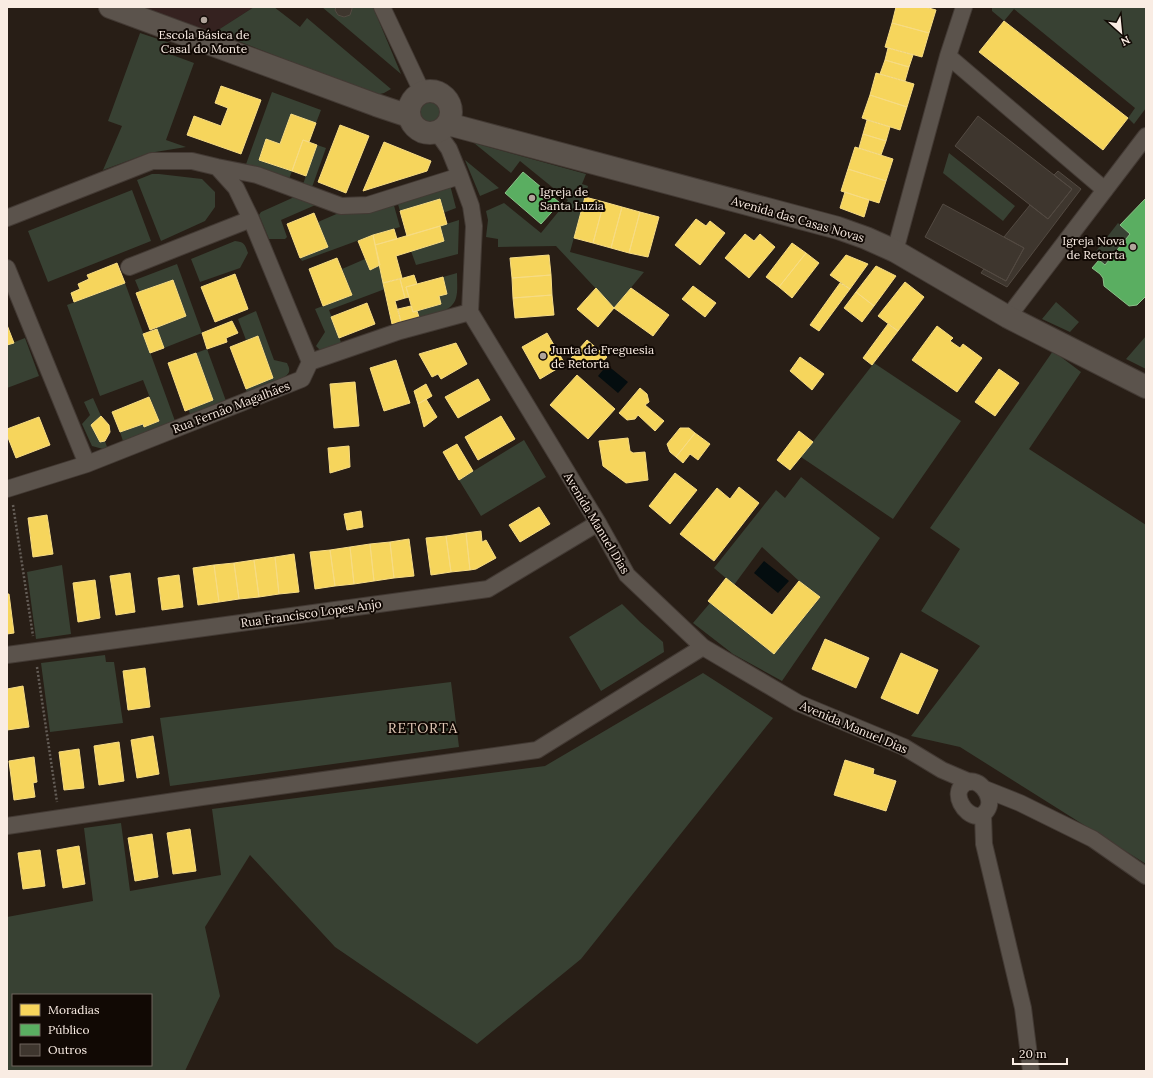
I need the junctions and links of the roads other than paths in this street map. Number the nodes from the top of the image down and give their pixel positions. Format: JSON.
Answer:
{"nodes":[{"id":1,"x":110,"y":7,"type":"edge"},
{"id":2,"x":382,"y":7,"type":"edge"},
{"id":3,"x":964,"y":7,"type":"edge"},
{"id":4,"x":948,"y":56,"type":"junction"},
{"id":5,"x":422,"y":92,"type":"junction"},
{"id":6,"x":408,"y":116,"type":"junction"},
{"id":7,"x":442,"y":128,"type":"junction"},
{"id":8,"x":1146,"y":136,"type":"edge"},
{"id":9,"x":217,"y":167,"type":"junction"},
{"id":10,"x":460,"y":176,"type":"junction"},
{"id":11,"x":1105,"y":190,"type":"junction"},
{"id":12,"x":7,"y":218,"type":"edge"},
{"id":13,"x":251,"y":219,"type":"junction"},
{"id":14,"x":895,"y":251,"type":"junction"},
{"id":15,"x":129,"y":267,"type":"dead end"},
{"id":16,"x":9,"y":279,"type":"edge"},
{"id":17,"x":470,"y":312,"type":"junction"},
{"id":18,"x":1008,"y":317,"type":"junction"},
{"id":19,"x":310,"y":362,"type":"junction"},
{"id":20,"x":1146,"y":387,"type":"edge"},
{"id":21,"x":87,"y":464,"type":"junction"},
{"id":22,"x":9,"y":489,"type":"edge"},
{"id":23,"x":598,"y":523,"type":"junction"},
{"id":24,"x":703,"y":647,"type":"junction"},
{"id":25,"x":7,"y":655,"type":"edge"},
{"id":26,"x":942,"y":770,"type":"junction"},
{"id":27,"x":970,"y":782,"type":"junction"},
{"id":28,"x":985,"y":789,"type":"junction"},
{"id":29,"x":1020,"y":803,"type":"junction"},
{"id":30,"x":962,"y":804,"type":"junction"},
{"id":31,"x":985,"y":812,"type":"junction"},
{"id":32,"x":7,"y":826,"type":"edge"},
{"id":33,"x":984,"y":844,"type":"junction"},
{"id":34,"x":1146,"y":876,"type":"edge"},
{"id":35,"x":1031,"y":1071,"type":"edge"}],
"edges":[{"from":1,"to":6,"type":"street"},
{"from":2,"to":5,"type":"street"},
{"from":3,"to":4,"type":"street"},
{"from":4,"to":11,"type":"street"},
{"from":4,"to":14,"type":"street"},
{"from":5,"to":6,"type":"street"},
{"from":5,"to":7,"type":"street"},
{"from":6,"to":7,"type":"street"},
{"from":7,"to":10,"type":"street"},
{"from":7,"to":14,"type":"street","name":"Avenida das Casas Novas"},
{"from":8,"to":11,"type":"street"},
{"from":9,"to":10,"type":"street"},
{"from":9,"to":12,"type":"street"},
{"from":9,"to":13,"type":"street"},
{"from":10,"to":17,"type":"street"},
{"from":11,"to":18,"type":"street"},
{"from":13,"to":15,"type":"street"},
{"from":13,"to":19,"type":"street"},
{"from":14,"to":18,"type":"street","name":"Avenida das Casas Novas"},
{"from":16,"to":21,"type":"street"},
{"from":17,"to":19,"type":"street"},
{"from":17,"to":23,"type":"street","name":"Avenida Manuel Dias"},
{"from":18,"to":20,"type":"street","name":"Avenida das Casas Novas"},
{"from":19,"to":21,"type":"street","name":"Rua Fernão Magalhães"},
{"from":21,"to":22,"type":"street","name":"Rua Fernão Magalhães"},
{"from":23,"to":24,"type":"street","name":"Avenida Manuel Dias"},
{"from":23,"to":25,"type":"street","name":"Rua Francisco Lopes Anjo"},
{"from":24,"to":26,"type":"street","name":"Avenida Manuel Dias"},
{"from":24,"to":32,"type":"street"},
{"from":26,"to":27,"type":"street","name":"Avenida Manuel Dias"},
{"from":26,"to":30,"type":"street","name":"Avenida Manuel Dias"},
{"from":27,"to":28,"type":"street","name":"Avenida Manuel Dias"},
{"from":27,"to":30,"type":"street"},
{"from":28,"to":29,"type":"street"},
{"from":28,"to":31,"type":"street","name":"Avenida Manuel Dias"},
{"from":29,"to":31,"type":"street"},
{"from":29,"to":34,"type":"street"},
{"from":30,"to":31,"type":"street"},
{"from":30,"to":33,"type":"street","name":"Avenida Manuel Dias"},
{"from":31,"to":33,"type":"street","name":"Avenida Manuel Dias"},
{"from":33,"to":35,"type":"street","name":"Avenida Manuel Dias"}]}
